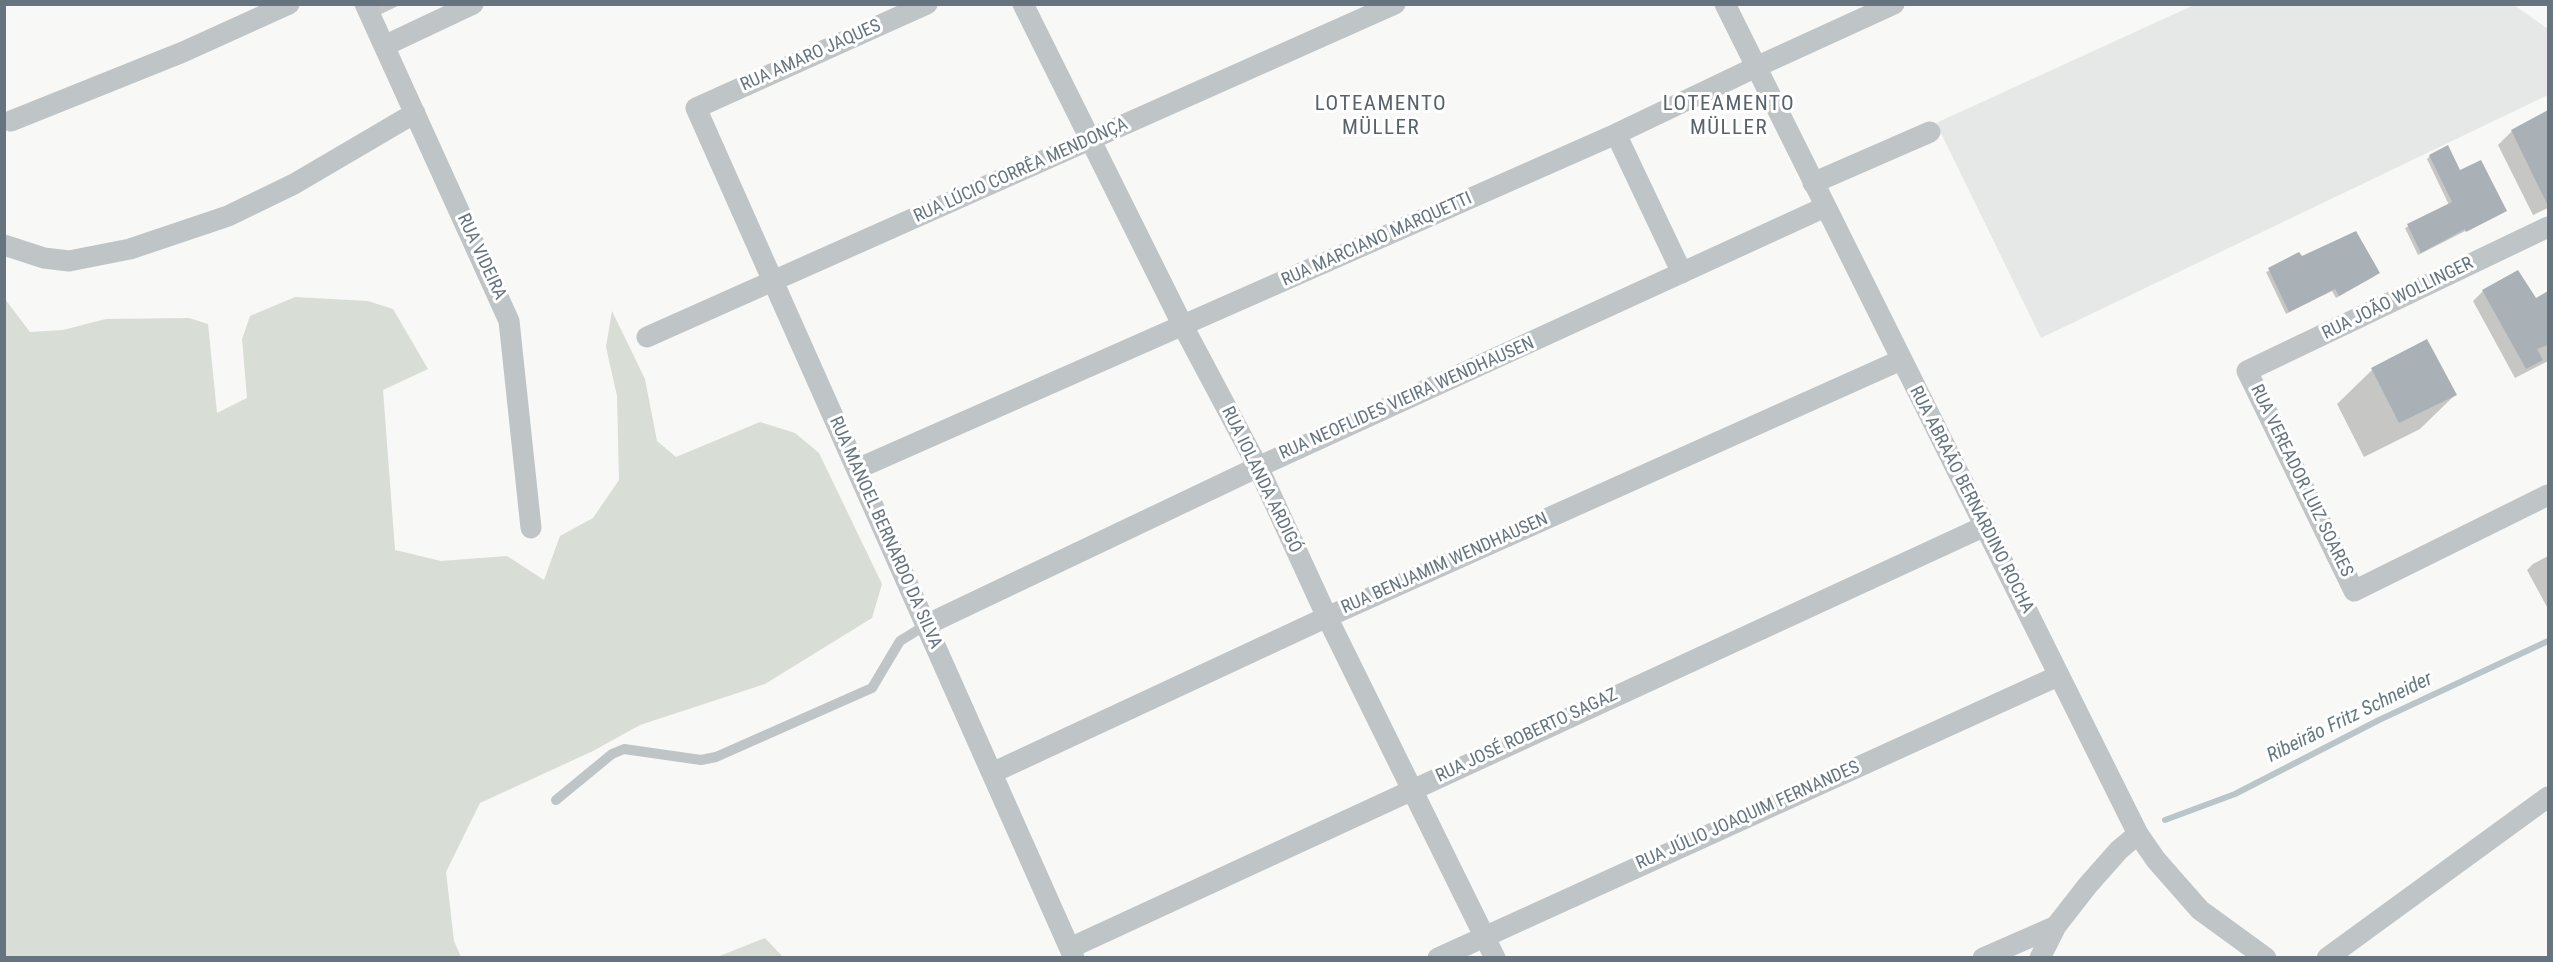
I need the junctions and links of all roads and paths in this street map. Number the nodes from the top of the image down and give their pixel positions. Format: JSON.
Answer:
{"nodes":[{"id":1,"x":289,"y":4,"type":"edge"},
{"id":2,"x":365,"y":4,"type":"edge"},
{"id":3,"x":473,"y":4,"type":"edge"},
{"id":4,"x":927,"y":4,"type":"edge"},
{"id":5,"x":1023,"y":4,"type":"edge"},
{"id":6,"x":1395,"y":4,"type":"edge"},
{"id":7,"x":1725,"y":4,"type":"edge"},
{"id":8,"x":1894,"y":4,"type":"edge"},
{"id":9,"x":384,"y":46,"type":"junction"},
{"id":10,"x":1756,"y":67,"type":"junction"},
{"id":11,"x":696,"y":108,"type":"joint"},
{"id":12,"x":415,"y":113,"type":"junction"},
{"id":13,"x":11,"y":121,"type":"dead end"},
{"id":14,"x":1930,"y":132,"type":"dead end"},
{"id":15,"x":1616,"y":134,"type":"junction"},
{"id":16,"x":1090,"y":140,"type":"junction"},
{"id":17,"x":1813,"y":183,"type":"junction"},
{"id":18,"x":1825,"y":207,"type":"junction"},
{"id":19,"x":2548,"y":227,"type":"edge"},
{"id":20,"x":4,"y":245,"type":"edge"},
{"id":21,"x":1682,"y":273,"type":"junction"},
{"id":22,"x":773,"y":281,"type":"junction"},
{"id":23,"x":1183,"y":326,"type":"junction"},
{"id":24,"x":647,"y":337,"type":"dead end"},
{"id":25,"x":1901,"y":360,"type":"junction"},
{"id":26,"x":2247,"y":371,"type":"joint"},
{"id":27,"x":1258,"y":467,"type":"junction"},
{"id":28,"x":857,"y":469,"type":"junction"},
{"id":29,"x":2548,"y":495,"type":"edge"},
{"id":30,"x":1985,"y":526,"type":"junction"},
{"id":31,"x":531,"y":528,"type":"dead end"},
{"id":32,"x":1327,"y":617,"type":"junction"},
{"id":33,"x":926,"y":625,"type":"junction"},
{"id":34,"x":2058,"y":676,"type":"junction"},
{"id":35,"x":992,"y":773,"type":"junction"},
{"id":36,"x":1412,"y":789,"type":"junction"},
{"id":37,"x":2548,"y":797,"type":"edge"},
{"id":38,"x":556,"y":800,"type":"dead end"},
{"id":39,"x":2138,"y":834,"type":"junction"},
{"id":40,"x":2056,"y":926,"type":"junction"},
{"id":41,"x":1484,"y":936,"type":"junction"},
{"id":42,"x":1072,"y":953,"type":"edge"},
{"id":43,"x":1438,"y":957,"type":"edge"},
{"id":44,"x":1495,"y":957,"type":"edge"},
{"id":45,"x":1983,"y":957,"type":"edge"},
{"id":46,"x":2040,"y":957,"type":"edge"},
{"id":47,"x":2266,"y":957,"type":"edge"},
{"id":48,"x":2328,"y":957,"type":"edge"}],
"edges":[{"from":1,"to":13,"type":"street"},
{"from":2,"to":9,"type":"street","name":"RUA VIDEIRA"},
{"from":3,"to":9,"type":"street"},
{"from":4,"to":11,"type":"street","name":"RUA AMARO JAQUES"},
{"from":5,"to":16,"type":"street","name":"RUA IOLANDA ARDIGÓ"},
{"from":6,"to":16,"type":"street","name":"RUA LÚCIO CORRÊA MENDONÇA"},
{"from":7,"to":10,"type":"street","name":"RUA ABRAÃO BERNARDINO ROCHA"},
{"from":8,"to":10,"type":"street","name":"RUA MARCIANO MARQUETTI"},
{"from":9,"to":12,"type":"street","name":"RUA VIDEIRA"},
{"from":10,"to":15,"type":"street","name":"RUA MARCIANO MARQUETTI"},
{"from":10,"to":17,"type":"street","name":"RUA ABRAÃO BERNARDINO ROCHA"},
{"from":11,"to":22,"type":"street","name":"RUA MANOEL BERNARDO DA SILVA"},
{"from":12,"to":20,"type":"street"},
{"from":12,"to":31,"type":"street","name":"RUA VIDEIRA"},
{"from":14,"to":17,"type":"street"},
{"from":15,"to":21,"type":"street"},
{"from":15,"to":23,"type":"street","name":"RUA MARCIANO MARQUETTI"},
{"from":16,"to":22,"type":"street","name":"RUA LÚCIO CORRÊA MENDONÇA"},
{"from":16,"to":23,"type":"street","name":"RUA IOLANDA ARDIGÓ"},
{"from":17,"to":18,"type":"street","name":"RUA ABRAÃO BERNARDINO ROCHA"},
{"from":18,"to":21,"type":"street","name":"RUA NEOFLIDES VIEIRA WENDHAUSEN"},
{"from":18,"to":25,"type":"street","name":"RUA ABRAÃO BERNARDINO ROCHA"},
{"from":19,"to":26,"type":"street","name":"RUA JOÃO WOLLINGER"},
{"from":21,"to":27,"type":"street","name":"RUA NEOFLIDES VIEIRA WENDHAUSEN"},
{"from":22,"to":24,"type":"street","name":"RUA LÚCIO CORRÊA MENDONÇA"},
{"from":22,"to":28,"type":"street","name":"RUA MANOEL BERNARDO DA SILVA"},
{"from":23,"to":27,"type":"street","name":"RUA IOLANDA ARDIGÓ"},
{"from":23,"to":28,"type":"street","name":"RUA MARCIANO MARQUETTI"},
{"from":25,"to":30,"type":"street","name":"RUA ABRAÃO BERNARDINO ROCHA"},
{"from":25,"to":32,"type":"street","name":"RUA BENJAMIM WENDHAUSEN"},
{"from":26,"to":29,"type":"street","name":"RUA VEREADOR LUIZ SOARES"},
{"from":27,"to":32,"type":"street","name":"RUA IOLANDA ARDIGÓ"},
{"from":27,"to":33,"type":"street","name":"RUA NEOFLIDES VIEIRA WENDHAUSEN"},
{"from":28,"to":33,"type":"street","name":"RUA MANOEL BERNARDO DA SILVA"},
{"from":30,"to":34,"type":"street","name":"RUA ABRAÃO BERNARDINO ROCHA"},
{"from":30,"to":36,"type":"street","name":"RUA JOSÉ ROBERTO SAGAZ"},
{"from":32,"to":35,"type":"street","name":"RUA BENJAMIM WENDHAUSEN"},
{"from":32,"to":36,"type":"street","name":"RUA IOLANDA ARDIGÓ"},
{"from":33,"to":35,"type":"street","name":"RUA MANOEL BERNARDO DA SILVA"},
{"from":33,"to":38,"type":"lane"},
{"from":34,"to":39,"type":"street","name":"RUA ABRAÃO BERNARDINO ROCHA"},
{"from":34,"to":41,"type":"street","name":"RUA JÚLIO JOAQUIM FERNANDES"},
{"from":35,"to":42,"type":"street","name":"RUA MANOEL BERNARDO DA SILVA"},
{"from":36,"to":41,"type":"street","name":"RUA IOLANDA ARDIGÓ"},
{"from":36,"to":42,"type":"street","name":"RUA JOSÉ ROBERTO SAGAZ"},
{"from":37,"to":48,"type":"street"},
{"from":39,"to":40,"type":"street"},
{"from":39,"to":47,"type":"street","name":"RUA ABRAÃO BERNARDINO ROCHA"},
{"from":40,"to":45,"type":"street"},
{"from":40,"to":46,"type":"street"},
{"from":41,"to":43,"type":"street","name":"RUA JÚLIO JOAQUIM FERNANDES"},
{"from":41,"to":44,"type":"street","name":"RUA IOLANDA ARDIGÓ"}]}
